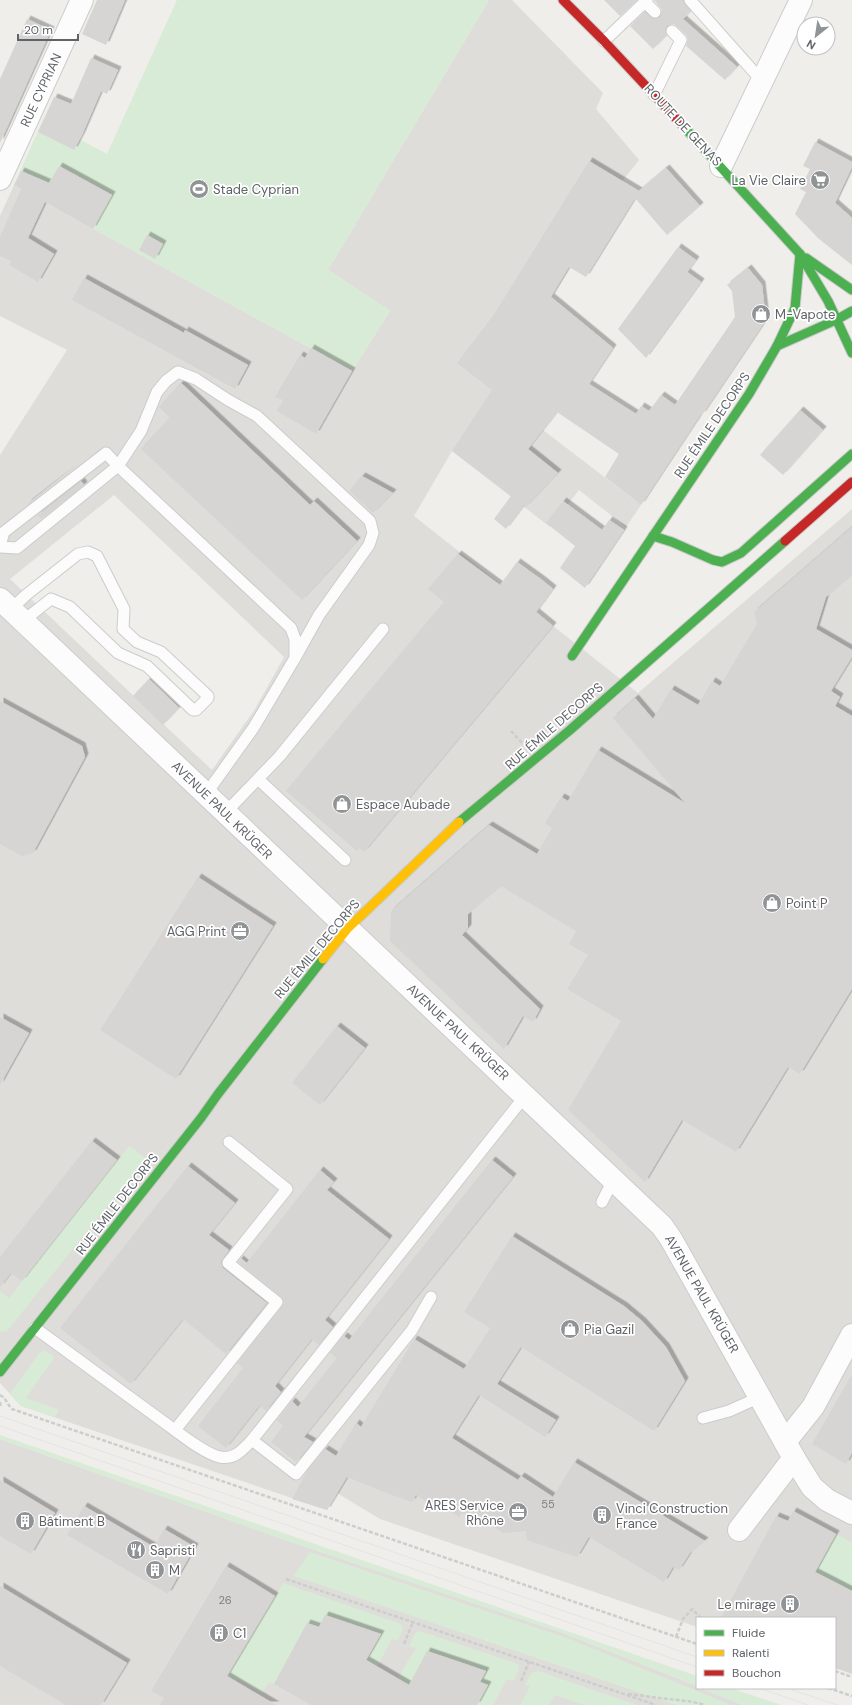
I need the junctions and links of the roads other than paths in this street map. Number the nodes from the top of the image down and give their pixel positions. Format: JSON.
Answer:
{"nodes":[{"id":1,"x":82,"y":0,"type":"edge"},
{"id":2,"x":563,"y":0,"type":"edge"},
{"id":3,"x":690,"y":0,"type":"edge"},
{"id":4,"x":801,"y":0,"type":"edge"},
{"id":5,"x":646,"y":1,"type":"edge"},
{"id":6,"x":655,"y":12,"type":"dead end"},
{"id":7,"x":672,"y":31,"type":"dead end"},
{"id":8,"x":604,"y":41,"type":"junction"},
{"id":9,"x":762,"y":81,"type":"junction"},
{"id":10,"x":654,"y":94,"type":"junction"},
{"id":11,"x":721,"y":166,"type":"junction"},
{"id":12,"x":0,"y":179,"type":"edge"},
{"id":13,"x":800,"y":254,"type":"junction"},
{"id":14,"x":852,"y":290,"type":"edge"},
{"id":15,"x":851,"y":314,"type":"edge"},
{"id":16,"x":836,"y":320,"type":"junction"},
{"id":17,"x":777,"y":346,"type":"junction"},
{"id":18,"x":852,"y":353,"type":"edge"},
{"id":19,"x":852,"y":454,"type":"edge"},
{"id":20,"x":118,"y":466,"type":"junction"},
{"id":21,"x":852,"y":482,"type":"edge"},
{"id":22,"x":679,"y":535,"type":"dead end"},
{"id":23,"x":653,"y":536,"type":"junction"},
{"id":24,"x":0,"y":546,"type":"edge"},
{"id":25,"x":707,"y":558,"type":"junction"},
{"id":26,"x":746,"y":561,"type":"junction"},
{"id":27,"x":11,"y":610,"type":"edge"},
{"id":28,"x":383,"y":629,"type":"dead end"},
{"id":29,"x":572,"y":656,"type":"dead end"},
{"id":30,"x":295,"y":658,"type":"junction"},
{"id":31,"x":258,"y":779,"type":"junction"},
{"id":32,"x":206,"y":794,"type":"junction"},
{"id":33,"x":225,"y":812,"type":"junction"},
{"id":34,"x":346,"y":860,"type":"dead end"},
{"id":35,"x":348,"y":928,"type":"junction"},
{"id":36,"x":525,"y":1096,"type":"junction"},
{"id":37,"x":229,"y":1142,"type":"dead end"},
{"id":38,"x":613,"y":1180,"type":"junction"},
{"id":39,"x":602,"y":1202,"type":"dead end"},
{"id":40,"x":431,"y":1296,"type":"dead end"},
{"id":41,"x":35,"y":1328,"type":"junction"},
{"id":42,"x":852,"y":1336,"type":"edge"},
{"id":43,"x":0,"y":1372,"type":"edge"},
{"id":44,"x":760,"y":1397,"type":"junction"},
{"id":45,"x":703,"y":1418,"type":"dead end"},
{"id":46,"x":175,"y":1430,"type":"junction"},
{"id":47,"x":252,"y":1440,"type":"junction"},
{"id":48,"x":790,"y":1450,"type":"junction"},
{"id":49,"x":852,"y":1513,"type":"edge"},
{"id":50,"x":739,"y":1530,"type":"dead end"}],
"edges":[{"from":1,"to":12,"type":"street","name":"RUE CYPRIAN"},
{"from":2,"to":8,"type":"street","name":"ROUTE DE GENAS"},
{"from":3,"to":9,"type":"lane"},
{"from":4,"to":9,"type":"street"},
{"from":5,"to":6,"type":"lane"},
{"from":5,"to":8,"type":"lane"},
{"from":7,"to":10,"type":"lane"},
{"from":8,"to":10,"type":"street","name":"ROUTE DE GENAS"},
{"from":9,"to":11,"type":"street"},
{"from":10,"to":11,"type":"street","name":"ROUTE DE GENAS"},
{"from":11,"to":13,"type":"street","name":"ROUTE DE GENAS"},
{"from":13,"to":14,"type":"street"},
{"from":13,"to":15,"type":"lane","name":"ROUTE DE GENAS"},
{"from":13,"to":16,"type":"street","name":"ROUTE DE GENAS"},
{"from":13,"to":17,"type":"street","name":"RUE ÉMILE DECORPS"},
{"from":15,"to":16,"type":"street","name":"ROUTE DE GENAS"},
{"from":16,"to":17,"type":"street"},
{"from":16,"to":18,"type":"street","name":"ROUTE DE GENAS"},
{"from":17,"to":23,"type":"street","name":"RUE ÉMILE DECORPS"},
{"from":19,"to":26,"type":"street","name":"RUE ÉMILE DECORPS"},
{"from":20,"to":24,"type":"lane"},
{"from":20,"to":24,"type":"lane"},
{"from":20,"to":30,"type":"lane"},
{"from":20,"to":30,"type":"lane"},
{"from":21,"to":26,"type":"street","name":"RUE ÉMILE DECORPS"},
{"from":22,"to":25,"type":"street"},
{"from":23,"to":25,"type":"street","name":"RUE ÉMILE DECORPS"},
{"from":23,"to":29,"type":"street","name":"RUE ÉMILE DECORPS"},
{"from":25,"to":26,"type":"street","name":"RUE ÉMILE DECORPS"},
{"from":26,"to":35,"type":"street","name":"RUE ÉMILE DECORPS"},
{"from":27,"to":27,"type":"lane"},
{"from":27,"to":32,"type":"street","name":"AVENUE PAUL KRÜGER"},
{"from":28,"to":31,"type":"lane"},
{"from":30,"to":32,"type":"lane"},
{"from":31,"to":33,"type":"lane"},
{"from":31,"to":34,"type":"lane"},
{"from":32,"to":33,"type":"street","name":"AVENUE PAUL KRÜGER"},
{"from":33,"to":35,"type":"street","name":"AVENUE PAUL KRÜGER"},
{"from":35,"to":36,"type":"street","name":"AVENUE PAUL KRÜGER"},
{"from":35,"to":41,"type":"street","name":"RUE ÉMILE DECORPS"},
{"from":36,"to":38,"type":"street","name":"AVENUE PAUL KRÜGER"},
{"from":36,"to":47,"type":"lane"},
{"from":37,"to":46,"type":"lane"},
{"from":38,"to":39,"type":"lane"},
{"from":38,"to":44,"type":"street","name":"AVENUE PAUL KRÜGER"},
{"from":40,"to":47,"type":"lane"},
{"from":41,"to":43,"type":"street","name":"RUE ÉMILE DECORPS"},
{"from":41,"to":46,"type":"lane"},
{"from":42,"to":48,"type":"street"},
{"from":44,"to":45,"type":"lane"},
{"from":44,"to":48,"type":"street","name":"AVENUE PAUL KRÜGER"},
{"from":46,"to":47,"type":"lane"},
{"from":48,"to":49,"type":"street","name":"AVENUE PAUL KRÜGER"},
{"from":48,"to":50,"type":"street"}]}
